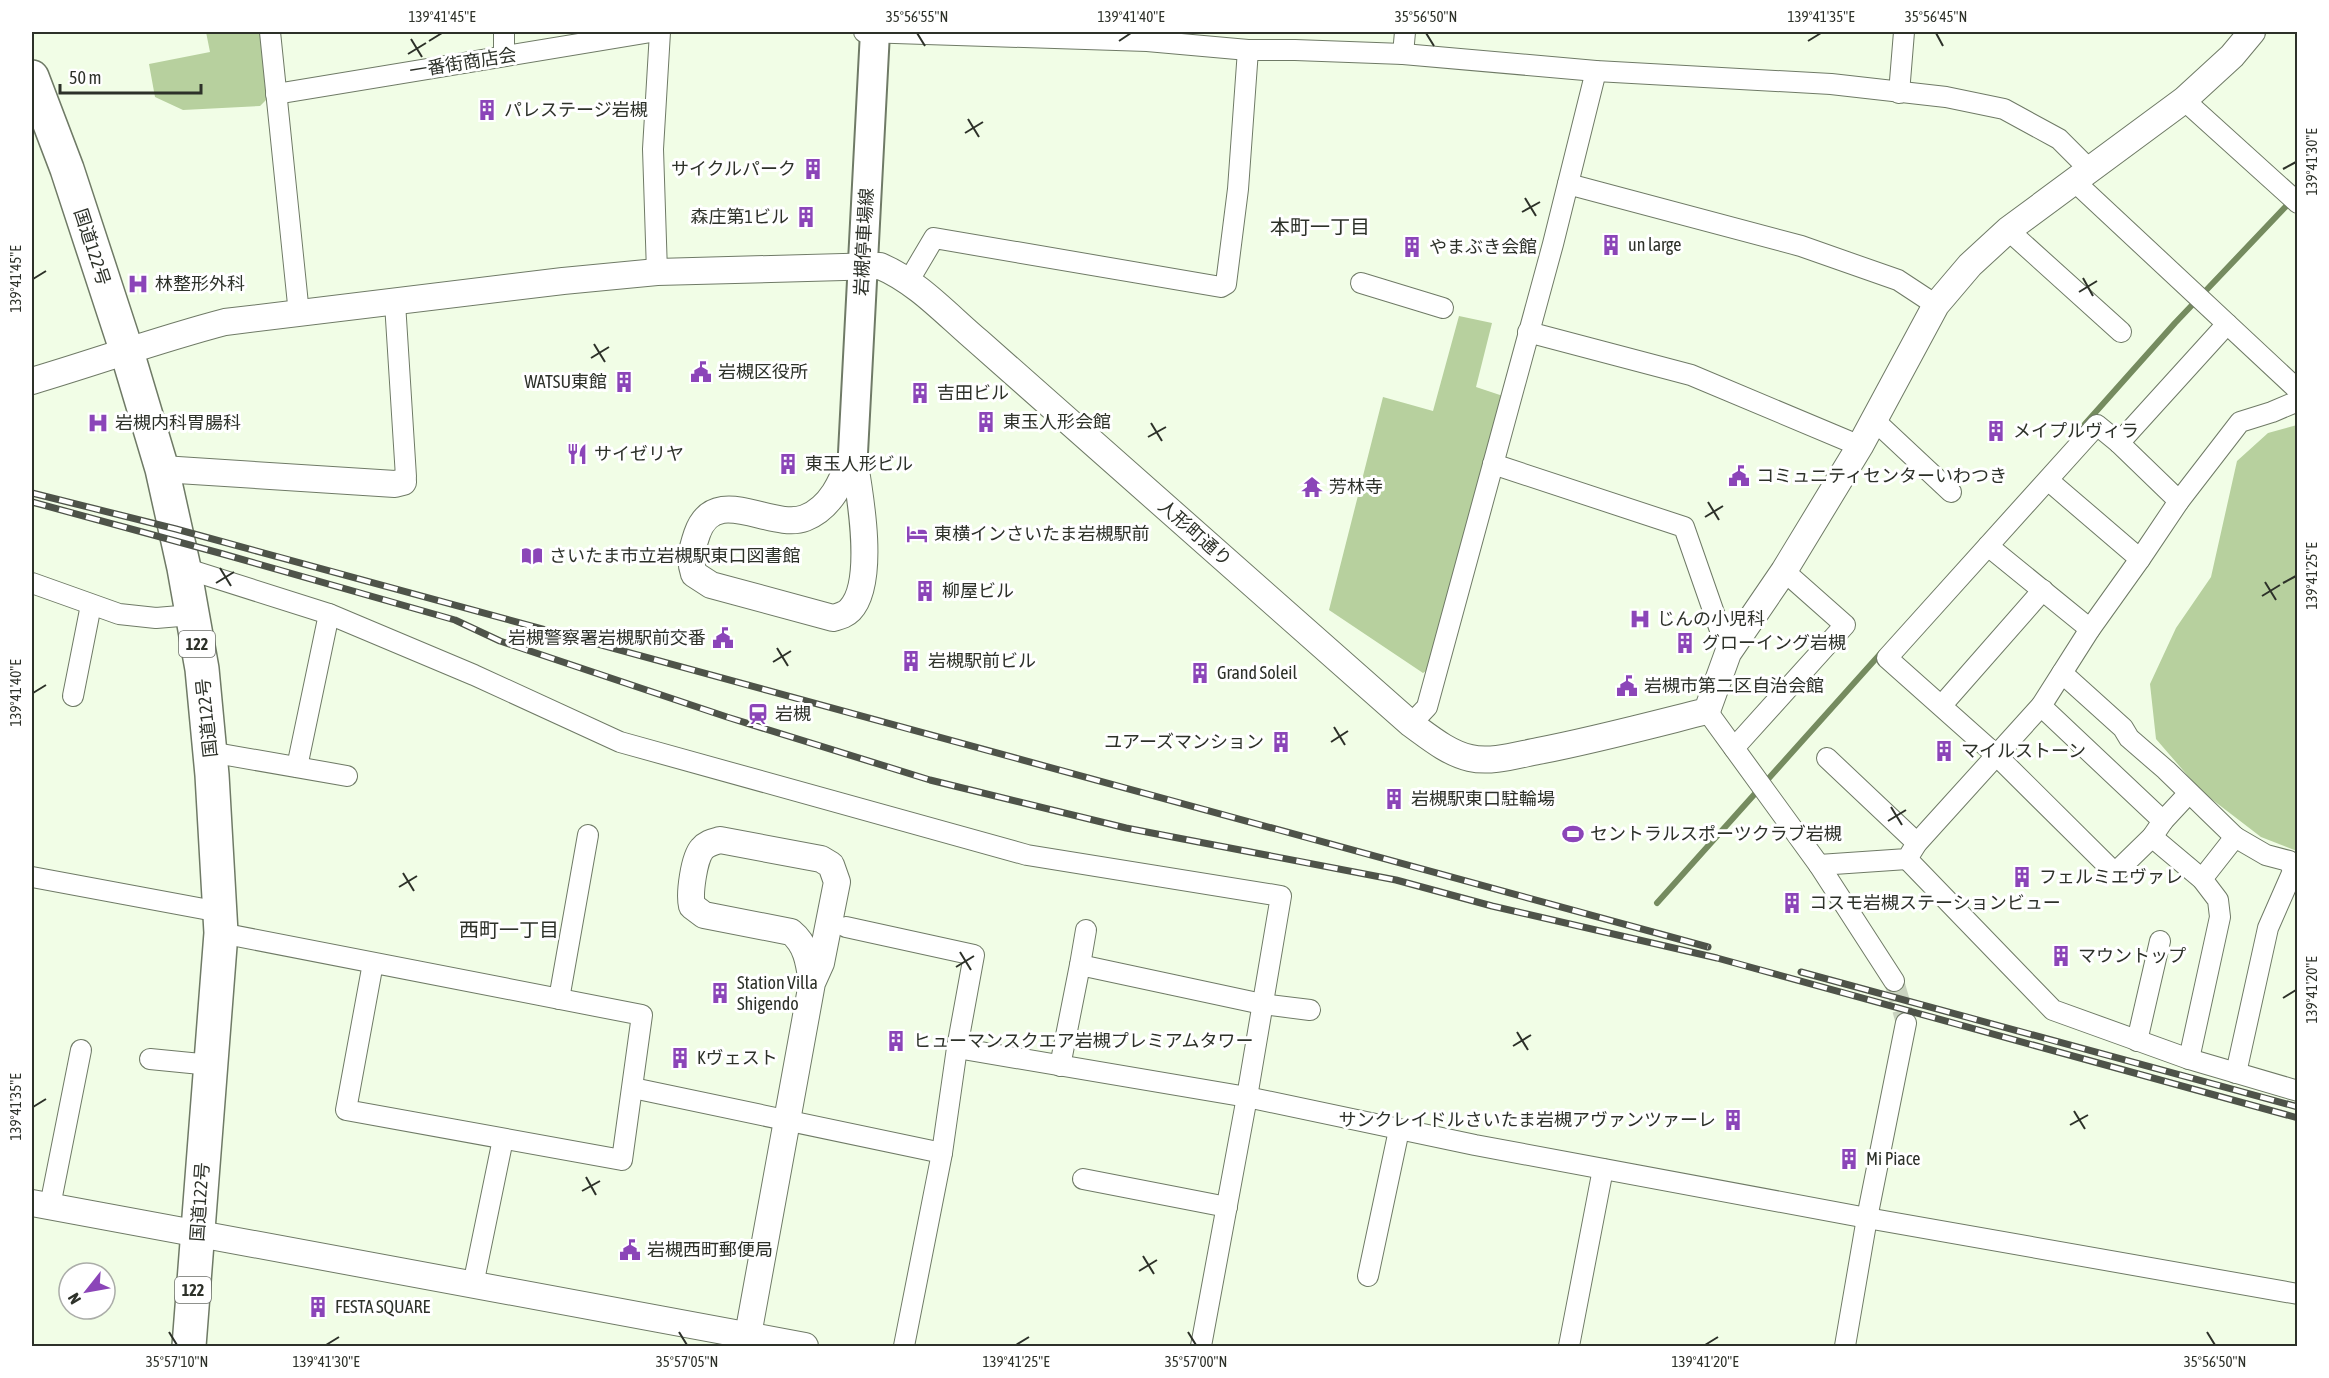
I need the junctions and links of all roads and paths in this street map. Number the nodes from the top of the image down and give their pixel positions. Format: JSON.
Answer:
{"nodes":[{"id":1,"x":270,"y":32,"type":"edge"},
{"id":2,"x":504,"y":32,"type":"edge"},
{"id":3,"x":651,"y":32,"type":"edge"},
{"id":4,"x":660,"y":32,"type":"edge"},
{"id":5,"x":861,"y":32,"type":"edge"},
{"id":6,"x":875,"y":32,"type":"edge"},
{"id":7,"x":1405,"y":32,"type":"edge"},
{"id":8,"x":1904,"y":32,"type":"edge"},
{"id":9,"x":2252,"y":32,"type":"edge"},
{"id":10,"x":1248,"y":50,"type":"junction"},
{"id":11,"x":1403,"y":54,"type":"junction"},
{"id":12,"x":504,"y":56,"type":"junction"},
{"id":13,"x":1596,"y":70,"type":"junction"},
{"id":14,"x":32,"y":77,"type":"edge"},
{"id":15,"x":1899,"y":93,"type":"junction"},
{"id":16,"x":276,"y":94,"type":"junction"},
{"id":17,"x":2184,"y":100,"type":"junction"},
{"id":18,"x":2082,"y":175,"type":"junction"},
{"id":19,"x":1569,"y":184,"type":"junction"},
{"id":20,"x":2298,"y":203,"type":"edge"},
{"id":21,"x":2008,"y":230,"type":"junction"},
{"id":22,"x":862,"y":266,"type":"junction"},
{"id":23,"x":657,"y":273,"type":"junction"},
{"id":24,"x":908,"y":282,"type":"junction"},
{"id":25,"x":1361,"y":283,"type":"dead end"},
{"id":26,"x":395,"y":303,"type":"junction"},
{"id":27,"x":1936,"y":305,"type":"junction"},
{"id":28,"x":1443,"y":308,"type":"dead end"},
{"id":29,"x":298,"y":314,"type":"junction"},
{"id":30,"x":2227,"y":324,"type":"junction"},
{"id":31,"x":1528,"y":332,"type":"junction"},
{"id":32,"x":2121,"y":332,"type":"dead end"},
{"id":33,"x":127,"y":352,"type":"junction"},
{"id":34,"x":32,"y":381,"type":"edge"},
{"id":35,"x":2298,"y":390,"type":"edge"},
{"id":36,"x":2298,"y":401,"type":"edge"},
{"id":37,"x":1874,"y":420,"type":"junction"},
{"id":38,"x":2119,"y":443,"type":"junction"},
{"id":39,"x":1860,"y":446,"type":"junction"},
{"id":40,"x":853,"y":453,"type":"junction"},
{"id":41,"x":1492,"y":464,"type":"junction"},
{"id":42,"x":162,"y":469,"type":"junction"},
{"id":43,"x":2049,"y":481,"type":"junction"},
{"id":44,"x":404,"y":482,"type":"joint"},
{"id":45,"x":1951,"y":492,"type":"dead end"},
{"id":46,"x":2179,"y":501,"type":"junction"},
{"id":47,"x":1988,"y":546,"type":"junction"},
{"id":48,"x":2140,"y":559,"type":"junction"},
{"id":49,"x":184,"y":568,"type":"junction"},
{"id":50,"x":1784,"y":571,"type":"junction"},
{"id":51,"x":32,"y":583,"type":"edge"},
{"id":52,"x":2043,"y":590,"type":"junction"},
{"id":53,"x":91,"y":604,"type":"junction"},
{"id":54,"x":329,"y":614,"type":"junction"},
{"id":55,"x":192,"y":615,"type":"junction"},
{"id":56,"x":2090,"y":629,"type":"junction"},
{"id":57,"x":1728,"y":653,"type":"junction"},
{"id":58,"x":2062,"y":674,"type":"junction"},
{"id":59,"x":73,"y":696,"type":"dead end"},
{"id":60,"x":1942,"y":705,"type":"junction"},
{"id":61,"x":2041,"y":706,"type":"junction"},
{"id":62,"x":1707,"y":711,"type":"junction"},
{"id":63,"x":1411,"y":724,"type":"junction"},
{"id":64,"x":1734,"y":748,"type":"junction"},
{"id":65,"x":210,"y":752,"type":"junction"},
{"id":66,"x":1996,"y":755,"type":"junction"},
{"id":67,"x":1827,"y":758,"type":"dead end"},
{"id":68,"x":297,"y":767,"type":"junction"},
{"id":69,"x":347,"y":776,"type":"dead end"},
{"id":70,"x":2189,"y":793,"type":"junction"},
{"id":71,"x":2157,"y":829,"type":"junction"},
{"id":72,"x":588,"y":835,"type":"dead end"},
{"id":73,"x":2235,"y":837,"type":"junction"},
{"id":74,"x":1912,"y":851,"type":"junction"},
{"id":75,"x":1819,"y":865,"type":"junction"},
{"id":76,"x":32,"y":878,"type":"edge"},
{"id":77,"x":2202,"y":879,"type":"junction"},
{"id":78,"x":2290,"y":894,"type":"edge"},
{"id":79,"x":839,"y":921,"type":"junction"},
{"id":80,"x":220,"y":923,"type":"junction"},
{"id":81,"x":1086,"y":930,"type":"dead end"},
{"id":82,"x":791,"y":932,"type":"junction"},
{"id":83,"x":2160,"y":941,"type":"dead end"},
{"id":84,"x":373,"y":963,"type":"junction"},
{"id":85,"x":1080,"y":965,"type":"junction"},
{"id":86,"x":1894,"y":981,"type":"tunnel mouth"},
{"id":87,"x":812,"y":983,"type":"junction"},
{"id":88,"x":559,"y":999,"type":"junction"},
{"id":89,"x":1262,"y":1004,"type":"junction"},
{"id":90,"x":1310,"y":1010,"type":"dead end"},
{"id":91,"x":1906,"y":1023,"type":"tunnel mouth"},
{"id":92,"x":2137,"y":1041,"type":"junction"},
{"id":93,"x":957,"y":1048,"type":"junction"},
{"id":94,"x":81,"y":1050,"type":"dead end"},
{"id":95,"x":150,"y":1059,"type":"dead end"},
{"id":96,"x":2189,"y":1059,"type":"junction"},
{"id":97,"x":211,"y":1065,"type":"junction"},
{"id":98,"x":1060,"y":1066,"type":"junction"},
{"id":99,"x":2236,"y":1072,"type":"junction"},
{"id":100,"x":633,"y":1088,"type":"junction"},
{"id":101,"x":2298,"y":1091,"type":"edge"},
{"id":102,"x":1247,"y":1097,"type":"junction"},
{"id":103,"x":787,"y":1122,"type":"junction"},
{"id":104,"x":1399,"y":1130,"type":"junction"},
{"id":105,"x":503,"y":1139,"type":"junction"},
{"id":106,"x":942,"y":1153,"type":"junction"},
{"id":107,"x":1603,"y":1169,"type":"junction"},
{"id":108,"x":1083,"y":1179,"type":"dead end"},
{"id":109,"x":40,"y":1204,"type":"edge"},
{"id":110,"x":1227,"y":1207,"type":"junction"},
{"id":111,"x":1867,"y":1218,"type":"junction"},
{"id":112,"x":198,"y":1234,"type":"junction"},
{"id":113,"x":1368,"y":1276,"type":"dead end"},
{"id":114,"x":473,"y":1285,"type":"junction"},
{"id":115,"x":2298,"y":1294,"type":"edge"},
{"id":116,"x":747,"y":1342,"type":"edge"},
{"id":117,"x":189,"y":1347,"type":"edge"},
{"id":118,"x":805,"y":1347,"type":"edge"},
{"id":119,"x":904,"y":1347,"type":"edge"},
{"id":120,"x":1201,"y":1347,"type":"edge"},
{"id":121,"x":1569,"y":1347,"type":"edge"},
{"id":122,"x":1845,"y":1347,"type":"edge"}],
"edges":[{"from":1,"to":16,"type":"street"},
{"from":2,"to":12,"type":"street"},
{"from":3,"to":12,"type":"street","name":"一番街商店会"},
{"from":4,"to":23,"type":"street"},
{"from":5,"to":6,"type":"street"},
{"from":6,"to":10,"type":"street"},
{"from":6,"to":22,"type":"main road","name":"岩槻停車場線"},
{"from":7,"to":11,"type":"street"},
{"from":8,"to":15,"type":"street"},
{"from":9,"to":17,"type":"street"},
{"from":10,"to":11,"type":"street"},
{"from":10,"to":24,"type":"street"},
{"from":11,"to":13,"type":"street"},
{"from":12,"to":16,"type":"street","name":"一番街商店会"},
{"from":13,"to":15,"type":"street"},
{"from":13,"to":19,"type":"street"},
{"from":14,"to":33,"type":"highway","name":"国道122号","number":"122"},
{"from":15,"to":18,"type":"street"},
{"from":16,"to":29,"type":"street"},
{"from":17,"to":18,"type":"street"},
{"from":17,"to":20,"type":"street"},
{"from":18,"to":21,"type":"street"},
{"from":18,"to":30,"type":"street"},
{"from":19,"to":27,"type":"street"},
{"from":19,"to":31,"type":"street"},
{"from":21,"to":27,"type":"street"},
{"from":21,"to":32,"type":"street"},
{"from":22,"to":23,"type":"street","name":"人形町通り"},
{"from":22,"to":24,"type":"street","name":"人形町通り"},
{"from":22,"to":40,"type":"main road","name":"岩槻停車場線"},
{"from":23,"to":26,"type":"street","name":"人形町通り"},
{"from":24,"to":63,"type":"street","name":"人形町通り"},
{"from":25,"to":28,"type":"street"},
{"from":26,"to":29,"type":"street","name":"人形町通り"},
{"from":26,"to":44,"type":"street"},
{"from":27,"to":37,"type":"street"},
{"from":29,"to":33,"type":"street","name":"人形町通り"},
{"from":30,"to":35,"type":"street"},
{"from":30,"to":38,"type":"street"},
{"from":31,"to":39,"type":"street"},
{"from":31,"to":41,"type":"street"},
{"from":33,"to":34,"type":"street","name":"人形町通り"},
{"from":33,"to":42,"type":"highway","name":"国道122号","number":"122"},
{"from":36,"to":46,"type":"street"},
{"from":37,"to":39,"type":"street"},
{"from":37,"to":45,"type":"street"},
{"from":38,"to":43,"type":"street"},
{"from":38,"to":46,"type":"street"},
{"from":39,"to":50,"type":"street"},
{"from":40,"to":40,"type":"street"},
{"from":41,"to":57,"type":"street"},
{"from":41,"to":63,"type":"street"},
{"from":42,"to":44,"type":"street"},
{"from":42,"to":49,"type":"highway","name":"国道122号","number":"122"},
{"from":43,"to":47,"type":"street"},
{"from":43,"to":48,"type":"street"},
{"from":46,"to":48,"type":"street"},
{"from":47,"to":52,"type":"street"},
{"from":47,"to":60,"type":"street"},
{"from":48,"to":56,"type":"street"},
{"from":49,"to":54,"type":"street"},
{"from":49,"to":55,"type":"highway","name":"国道122号","number":"122"},
{"from":50,"to":57,"type":"street"},
{"from":50,"to":64,"type":"street"},
{"from":51,"to":53,"type":"street"},
{"from":52,"to":56,"type":"street"},
{"from":52,"to":60,"type":"street"},
{"from":53,"to":55,"type":"street"},
{"from":53,"to":59,"type":"street"},
{"from":54,"to":68,"type":"street"},
{"from":54,"to":89,"type":"street"},
{"from":55,"to":65,"type":"highway","name":"国道122号","number":"122"},
{"from":56,"to":58,"type":"street"},
{"from":57,"to":62,"type":"street"},
{"from":58,"to":61,"type":"street"},
{"from":58,"to":70,"type":"street"},
{"from":60,"to":66,"type":"street"},
{"from":61,"to":66,"type":"street"},
{"from":61,"to":71,"type":"street"},
{"from":62,"to":63,"type":"street","name":"人形町通り"},
{"from":62,"to":64,"type":"street"},
{"from":64,"to":75,"type":"street"},
{"from":65,"to":68,"type":"street"},
{"from":65,"to":80,"type":"highway","name":"国道122号","number":"122"},
{"from":66,"to":71,"type":"street"},
{"from":66,"to":74,"type":"street"},
{"from":67,"to":74,"type":"street"},
{"from":68,"to":69,"type":"street"},
{"from":70,"to":71,"type":"street"},
{"from":70,"to":73,"type":"street"},
{"from":71,"to":77,"type":"street"},
{"from":72,"to":88,"type":"street"},
{"from":73,"to":77,"type":"street"},
{"from":73,"to":78,"type":"street"},
{"from":74,"to":75,"type":"street"},
{"from":74,"to":92,"type":"street"},
{"from":75,"to":86,"type":"street"},
{"from":76,"to":80,"type":"street"},
{"from":77,"to":96,"type":"street"},
{"from":78,"to":99,"type":"street"},
{"from":79,"to":82,"type":"street"},
{"from":79,"to":82,"type":"street"},
{"from":79,"to":87,"type":"street"},
{"from":79,"to":93,"type":"street"},
{"from":80,"to":84,"type":"street"},
{"from":80,"to":97,"type":"highway","name":"国道122号","number":"122"},
{"from":81,"to":85,"type":"street"},
{"from":82,"to":87,"type":"street"},
{"from":83,"to":92,"type":"street"},
{"from":84,"to":88,"type":"street"},
{"from":84,"to":105,"type":"street"},
{"from":85,"to":89,"type":"street"},
{"from":85,"to":98,"type":"street"},
{"from":87,"to":103,"type":"street"},
{"from":88,"to":100,"type":"street"},
{"from":89,"to":90,"type":"street"},
{"from":89,"to":102,"type":"street"},
{"from":91,"to":111,"type":"street"},
{"from":92,"to":96,"type":"street"},
{"from":93,"to":98,"type":"street"},
{"from":93,"to":106,"type":"street"},
{"from":94,"to":109,"type":"street"},
{"from":95,"to":97,"type":"street"},
{"from":96,"to":99,"type":"street"},
{"from":97,"to":112,"type":"highway","name":"国道122号","number":"122"},
{"from":98,"to":102,"type":"street"},
{"from":99,"to":101,"type":"street"},
{"from":100,"to":103,"type":"street"},
{"from":100,"to":105,"type":"street"},
{"from":102,"to":104,"type":"street"},
{"from":102,"to":110,"type":"street"},
{"from":103,"to":106,"type":"street"},
{"from":103,"to":116,"type":"street"},
{"from":104,"to":107,"type":"street"},
{"from":104,"to":113,"type":"street"},
{"from":105,"to":114,"type":"street"},
{"from":106,"to":119,"type":"street"},
{"from":107,"to":111,"type":"street"},
{"from":107,"to":121,"type":"street"},
{"from":108,"to":110,"type":"street"},
{"from":109,"to":112,"type":"street"},
{"from":110,"to":120,"type":"street"},
{"from":111,"to":115,"type":"street"},
{"from":111,"to":122,"type":"street"},
{"from":112,"to":114,"type":"street"},
{"from":112,"to":117,"type":"highway","name":"国道122号","number":"122"},
{"from":114,"to":116,"type":"street"},
{"from":116,"to":118,"type":"street"}]}
